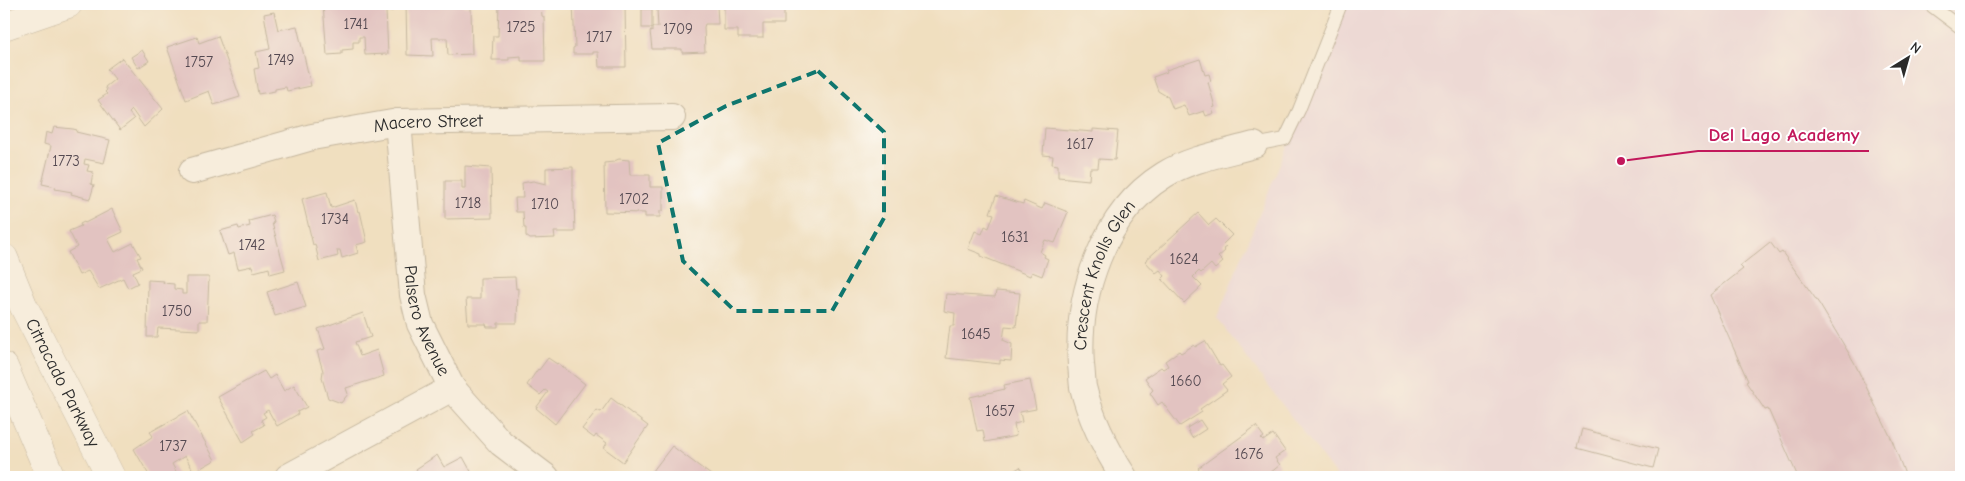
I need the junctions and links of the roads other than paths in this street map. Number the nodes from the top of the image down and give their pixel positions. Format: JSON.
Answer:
{"nodes":[{"id":1,"x":68,"y":4,"type":"edge"},
{"id":2,"x":1341,"y":4,"type":"edge"},
{"id":3,"x":1929,"y":4,"type":"edge"},
{"id":4,"x":4,"y":26,"type":"edge"},
{"id":5,"x":1961,"y":28,"type":"edge"},
{"id":6,"x":672,"y":118,"type":"dead end"},
{"id":7,"x":398,"y":122,"type":"junction"},
{"id":8,"x":1254,"y":145,"type":"joint"},
{"id":9,"x":192,"y":171,"type":"dead end"},
{"id":10,"x":4,"y":258,"type":"edge"},
{"id":11,"x":4,"y":367,"type":"edge"},
{"id":12,"x":452,"y":388,"type":"junction"},
{"id":13,"x":51,"y":477,"type":"edge"},
{"id":14,"x":111,"y":477,"type":"edge"},
{"id":15,"x":288,"y":477,"type":"edge"},
{"id":16,"x":546,"y":477,"type":"edge"},
{"id":17,"x":1124,"y":477,"type":"edge"}],
"edges":[{"from":1,"to":4,"type":"street"},
{"from":2,"to":8,"type":"lane"},
{"from":3,"to":5,"type":"lane"},
{"from":6,"to":7,"type":"street","name":"Macero Street"},
{"from":7,"to":9,"type":"street","name":"Macero Street"},
{"from":7,"to":12,"type":"street","name":"Palsero Avenue"},
{"from":8,"to":17,"type":"street","name":"Crescent Knolls Glen"},
{"from":10,"to":14,"type":"street","name":"Citracado Parkway"},
{"from":11,"to":13,"type":"street"},
{"from":12,"to":15,"type":"street"},
{"from":12,"to":16,"type":"street","name":"Palsero Avenue"}]}
